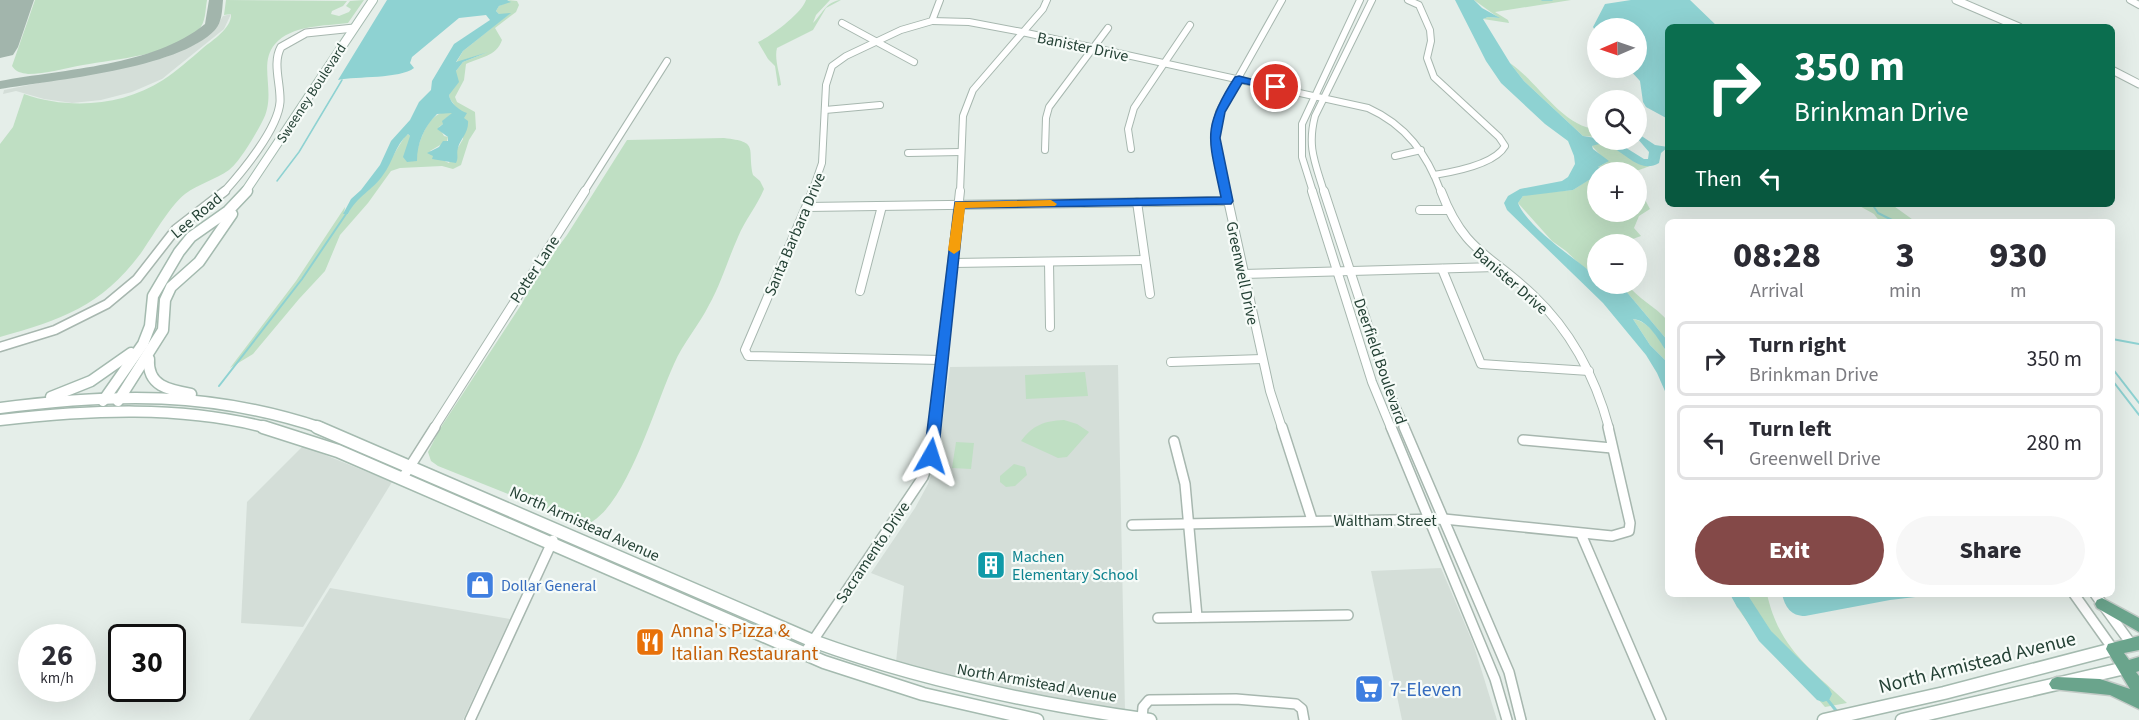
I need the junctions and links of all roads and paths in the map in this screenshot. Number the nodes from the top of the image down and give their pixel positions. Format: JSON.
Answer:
{"nodes":[{"id":1,"x":374,"y":0,"type":"edge"},
{"id":2,"x":940,"y":0,"type":"edge"},
{"id":3,"x":1047,"y":0,"type":"edge"},
{"id":4,"x":1282,"y":0,"type":"edge"},
{"id":5,"x":1360,"y":0,"type":"edge"},
{"id":6,"x":1372,"y":0,"type":"edge"},
{"id":7,"x":1408,"y":0,"type":"edge"},
{"id":8,"x":1956,"y":0,"type":"edge"},
{"id":9,"x":2130,"y":0,"type":"edge"},
{"id":10,"x":2139,"y":5,"type":"edge"},
{"id":11,"x":932,"y":21,"type":"junction"},
{"id":12,"x":842,"y":23,"type":"dead end"},
{"id":13,"x":2012,"y":24,"type":"edge"},
{"id":14,"x":1190,"y":25,"type":"dead end"},
{"id":15,"x":354,"y":28,"type":"junction"},
{"id":16,"x":1108,"y":28,"type":"dead end"},
{"id":17,"x":1022,"y":32,"type":"junction"},
{"id":18,"x":877,"y":42,"type":"junction"},
{"id":19,"x":1092,"y":48,"type":"junction"},
{"id":20,"x":667,"y":61,"type":"dead end"},
{"id":21,"x":914,"y":62,"type":"dead end"},
{"id":22,"x":1164,"y":63,"type":"junction"},
{"id":23,"x":2115,"y":71,"type":"edge"},
{"id":24,"x":1239,"y":79,"type":"junction"},
{"id":25,"x":2139,"y":84,"type":"edge"},
{"id":26,"x":1314,"y":95,"type":"junction"},
{"id":27,"x":1325,"y":98,"type":"junction"},
{"id":28,"x":880,"y":105,"type":"dead end"},
{"id":29,"x":825,"y":110,"type":"junction"},
{"id":30,"x":1131,"y":149,"type":"dead end"},
{"id":31,"x":1046,"y":150,"type":"dead end"},
{"id":32,"x":1421,"y":150,"type":"junction"},
{"id":33,"x":961,"y":152,"type":"junction"},
{"id":34,"x":908,"y":153,"type":"dead end"},
{"id":35,"x":1395,"y":156,"type":"dead end"},
{"id":36,"x":1434,"y":175,"type":"junction"},
{"id":37,"x":250,"y":187,"type":"junction"},
{"id":38,"x":1227,"y":201,"type":"junction"},
{"id":39,"x":1137,"y":202,"type":"junction"},
{"id":40,"x":959,"y":205,"type":"junction"},
{"id":41,"x":882,"y":206,"type":"junction"},
{"id":42,"x":807,"y":207,"type":"junction"},
{"id":43,"x":1420,"y":210,"type":"dead end"},
{"id":44,"x":1448,"y":210,"type":"junction"},
{"id":45,"x":1145,"y":260,"type":"junction"},
{"id":46,"x":1049,"y":262,"type":"junction"},
{"id":47,"x":953,"y":263,"type":"junction"},
{"id":48,"x":1497,"y":267,"type":"junction"},
{"id":49,"x":1442,"y":268,"type":"junction"},
{"id":50,"x":1350,"y":270,"type":"junction"},
{"id":51,"x":1337,"y":271,"type":"junction"},
{"id":52,"x":1243,"y":274,"type":"junction"},
{"id":53,"x":860,"y":291,"type":"dead end"},
{"id":54,"x":1150,"y":294,"type":"dead end"},
{"id":55,"x":1050,"y":327,"type":"dead end"},
{"id":56,"x":148,"y":332,"type":"junction"},
{"id":57,"x":0,"y":347,"type":"edge"},
{"id":58,"x":150,"y":353,"type":"junction"},
{"id":59,"x":1262,"y":359,"type":"junction"},
{"id":60,"x":942,"y":360,"type":"junction"},
{"id":61,"x":1171,"y":362,"type":"dead end"},
{"id":62,"x":1589,"y":371,"type":"junction"},
{"id":63,"x":104,"y":398,"type":"junction"},
{"id":64,"x":119,"y":398,"type":"junction"},
{"id":65,"x":183,"y":399,"type":"junction"},
{"id":66,"x":217,"y":402,"type":"junction"},
{"id":67,"x":15,"y":406,"type":"junction"},
{"id":68,"x":0,"y":408,"type":"edge"},
{"id":69,"x":116,"y":410,"type":"junction"},
{"id":70,"x":100,"y":411,"type":"junction"},
{"id":71,"x":143,"y":411,"type":"junction"},
{"id":72,"x":0,"y":420,"type":"edge"},
{"id":73,"x":1523,"y":440,"type":"dead end"},
{"id":74,"x":1174,"y":441,"type":"dead end"},
{"id":75,"x":1612,"y":448,"type":"junction"},
{"id":76,"x":410,"y":467,"type":"junction"},
{"id":77,"x":402,"y":478,"type":"junction"},
{"id":78,"x":1429,"y":519,"type":"junction"},
{"id":79,"x":1444,"y":519,"type":"junction"},
{"id":80,"x":1312,"y":520,"type":"junction"},
{"id":81,"x":1630,"y":523,"type":"joint"},
{"id":82,"x":1189,"y":524,"type":"junction"},
{"id":83,"x":1132,"y":525,"type":"dead end"},
{"id":84,"x":557,"y":531,"type":"junction"},
{"id":85,"x":1581,"y":534,"type":"junction"},
{"id":86,"x":551,"y":544,"type":"junction"},
{"id":87,"x":2076,"y":597,"type":"edge"},
{"id":88,"x":2099,"y":599,"type":"edge"},
{"id":89,"x":1348,"y":615,"type":"dead end"},
{"id":90,"x":1197,"y":617,"type":"junction"},
{"id":91,"x":1158,"y":618,"type":"dead end"},
{"id":92,"x":2139,"y":626,"type":"edge"},
{"id":93,"x":813,"y":641,"type":"junction"},
{"id":94,"x":2137,"y":647,"type":"edge"},
{"id":95,"x":2113,"y":650,"type":"junction"},
{"id":96,"x":804,"y":654,"type":"junction"},
{"id":97,"x":2132,"y":666,"type":"edge"},
{"id":98,"x":2057,"y":684,"type":"junction"},
{"id":99,"x":2139,"y":689,"type":"edge"},
{"id":100,"x":2139,"y":702,"type":"edge"},
{"id":101,"x":1146,"y":719,"type":"edge"},
{"id":102,"x":1830,"y":719,"type":"edge"},
{"id":103,"x":470,"y":720,"type":"edge"},
{"id":104,"x":1037,"y":720,"type":"edge"},
{"id":105,"x":1304,"y":720,"type":"edge"},
{"id":106,"x":1507,"y":720,"type":"edge"},
{"id":107,"x":1521,"y":720,"type":"edge"},
{"id":108,"x":1661,"y":720,"type":"edge"},
{"id":109,"x":1902,"y":720,"type":"edge"}],
"edges":[{"from":1,"to":15,"type":"main road","name":"Sweeney Boulevard"},
{"from":2,"to":11,"type":"street"},
{"from":3,"to":17,"type":"street","name":"Sacramento Drive"},
{"from":4,"to":24,"type":"street","name":"Greenwell Drive"},
{"from":5,"to":26,"type":"street","name":"Deerfield Boulevard"},
{"from":6,"to":27,"type":"street","name":"Deerfield Boulevard"},
{"from":7,"to":36,"type":"street"},
{"from":8,"to":13,"type":"street"},
{"from":9,"to":10,"type":"street"},
{"from":11,"to":17,"type":"street","name":"Banister Drive"},
{"from":11,"to":18,"type":"street","name":"Santa Barbara Drive"},
{"from":12,"to":18,"type":"street"},
{"from":14,"to":22,"type":"street"},
{"from":15,"to":37,"type":"main road","name":"Sweeney Boulevard"},
{"from":15,"to":57,"type":"street","name":"Lee Road"},
{"from":16,"to":19,"type":"street"},
{"from":17,"to":19,"type":"street","name":"Banister Drive"},
{"from":17,"to":33,"type":"street","name":"Sacramento Drive"},
{"from":18,"to":21,"type":"street"},
{"from":18,"to":29,"type":"street","name":"Santa Barbara Drive"},
{"from":19,"to":22,"type":"street","name":"Banister Drive"},
{"from":19,"to":31,"type":"street"},
{"from":20,"to":76,"type":"street","name":"Potter Lane"},
{"from":22,"to":24,"type":"street","name":"Banister Drive"},
{"from":22,"to":30,"type":"street"},
{"from":23,"to":25,"type":"street"},
{"from":24,"to":26,"type":"street","name":"Banister Drive"},
{"from":24,"to":38,"type":"street","name":"Greenwell Drive"},
{"from":26,"to":27,"type":"street","name":"Banister Drive"},
{"from":26,"to":51,"type":"street","name":"Deerfield Boulevard"},
{"from":27,"to":32,"type":"street","name":"Banister Drive"},
{"from":27,"to":50,"type":"street","name":"Deerfield Boulevard"},
{"from":28,"to":29,"type":"street"},
{"from":29,"to":42,"type":"street","name":"Santa Barbara Drive"},
{"from":32,"to":35,"type":"street"},
{"from":32,"to":36,"type":"street","name":"Banister Drive"},
{"from":33,"to":34,"type":"street"},
{"from":33,"to":40,"type":"street","name":"Sacramento Drive"},
{"from":36,"to":44,"type":"street","name":"Banister Drive"},
{"from":37,"to":56,"type":"main road","name":"Sweeney Boulevard"},
{"from":37,"to":58,"type":"main road","name":"Sweeney Boulevard"},
{"from":38,"to":39,"type":"street"},
{"from":38,"to":52,"type":"street","name":"Greenwell Drive"},
{"from":39,"to":40,"type":"street"},
{"from":39,"to":45,"type":"street"},
{"from":40,"to":41,"type":"street"},
{"from":40,"to":47,"type":"street","name":"Sacramento Drive"},
{"from":41,"to":42,"type":"street"},
{"from":41,"to":53,"type":"street"},
{"from":42,"to":60,"type":"street","name":"Santa Barbara Drive"},
{"from":43,"to":44,"type":"street"},
{"from":44,"to":48,"type":"street","name":"Banister Drive"},
{"from":45,"to":46,"type":"street"},
{"from":45,"to":54,"type":"street"},
{"from":46,"to":47,"type":"street"},
{"from":46,"to":55,"type":"street"},
{"from":47,"to":60,"type":"street","name":"Sacramento Drive"},
{"from":48,"to":49,"type":"street"},
{"from":48,"to":62,"type":"street","name":"Banister Drive"},
{"from":49,"to":50,"type":"street"},
{"from":49,"to":62,"type":"street"},
{"from":50,"to":51,"type":"street"},
{"from":50,"to":79,"type":"street","name":"Deerfield Boulevard"},
{"from":51,"to":52,"type":"street"},
{"from":51,"to":78,"type":"street","name":"Deerfield Boulevard"},
{"from":52,"to":59,"type":"street","name":"Greenwell Drive"},
{"from":56,"to":63,"type":"main road","name":"Sweeney Boulevard"},
{"from":56,"to":67,"type":"main road"},
{"from":58,"to":64,"type":"main road","name":"Sweeney Boulevard"},
{"from":58,"to":66,"type":"main road"},
{"from":59,"to":61,"type":"street"},
{"from":59,"to":80,"type":"street","name":"Greenwell Drive"},
{"from":60,"to":93,"type":"street","name":"Sacramento Drive"},
{"from":62,"to":75,"type":"street","name":"Banister Drive"},
{"from":63,"to":64,"type":"main road","name":"North Armistead Avenue"},
{"from":63,"to":67,"type":"main road","name":"North Armistead Avenue"},
{"from":63,"to":70,"type":"main road","name":"Sweeney Boulevard"},
{"from":64,"to":65,"type":"main road","name":"North Armistead Avenue"},
{"from":64,"to":69,"type":"main road","name":"Sweeney Boulevard"},
{"from":65,"to":66,"type":"main road","name":"North Armistead Avenue"},
{"from":65,"to":71,"type":"main road"},
{"from":66,"to":76,"type":"main road","name":"North Armistead Avenue"},
{"from":67,"to":68,"type":"main road","name":"North Armistead Avenue"},
{"from":69,"to":70,"type":"main road","name":"North Armistead Avenue"},
{"from":69,"to":71,"type":"main road","name":"North Armistead Avenue"},
{"from":70,"to":72,"type":"main road","name":"North Armistead Avenue"},
{"from":71,"to":77,"type":"main road","name":"North Armistead Avenue"},
{"from":73,"to":75,"type":"street"},
{"from":74,"to":82,"type":"street"},
{"from":75,"to":81,"type":"street","name":"Banister Drive"},
{"from":76,"to":77,"type":"street","name":"Potter Lane"},
{"from":76,"to":84,"type":"main road","name":"North Armistead Avenue"},
{"from":77,"to":86,"type":"main road","name":"North Armistead Avenue"},
{"from":78,"to":79,"type":"street","name":"Waltham Street"},
{"from":78,"to":80,"type":"street","name":"Waltham Street"},
{"from":78,"to":106,"type":"street","name":"Deerfield Boulevard"},
{"from":79,"to":85,"type":"street","name":"Waltham Street"},
{"from":79,"to":107,"type":"street","name":"Deerfield Boulevard"},
{"from":80,"to":82,"type":"street","name":"Waltham Street"},
{"from":81,"to":85,"type":"street","name":"Waltham Street"},
{"from":82,"to":83,"type":"street","name":"Waltham Street"},
{"from":82,"to":90,"type":"street"},
{"from":84,"to":86,"type":"street"},
{"from":84,"to":93,"type":"main road","name":"North Armistead Avenue"},
{"from":85,"to":108,"type":"street"},
{"from":86,"to":96,"type":"main road","name":"North Armistead Avenue"},
{"from":86,"to":103,"type":"street"},
{"from":87,"to":95,"type":"street"},
{"from":88,"to":92,"type":"main road"},
{"from":88,"to":94,"type":"street"},
{"from":89,"to":90,"type":"street"},
{"from":90,"to":91,"type":"street"},
{"from":93,"to":96,"type":"street","name":"Sacramento Drive"},
{"from":93,"to":101,"type":"main road","name":"North Armistead Avenue"},
{"from":94,"to":95,"type":"main road","name":"North Armistead Avenue"},
{"from":95,"to":97,"type":"main road"},
{"from":95,"to":102,"type":"main road","name":"North Armistead Avenue"},
{"from":96,"to":104,"type":"main road","name":"North Armistead Avenue"},
{"from":97,"to":98,"type":"main road"},
{"from":97,"to":99,"type":"main road"},
{"from":98,"to":100,"type":"main road"},
{"from":98,"to":109,"type":"main road"},
{"from":101,"to":105,"type":"street"}]}
